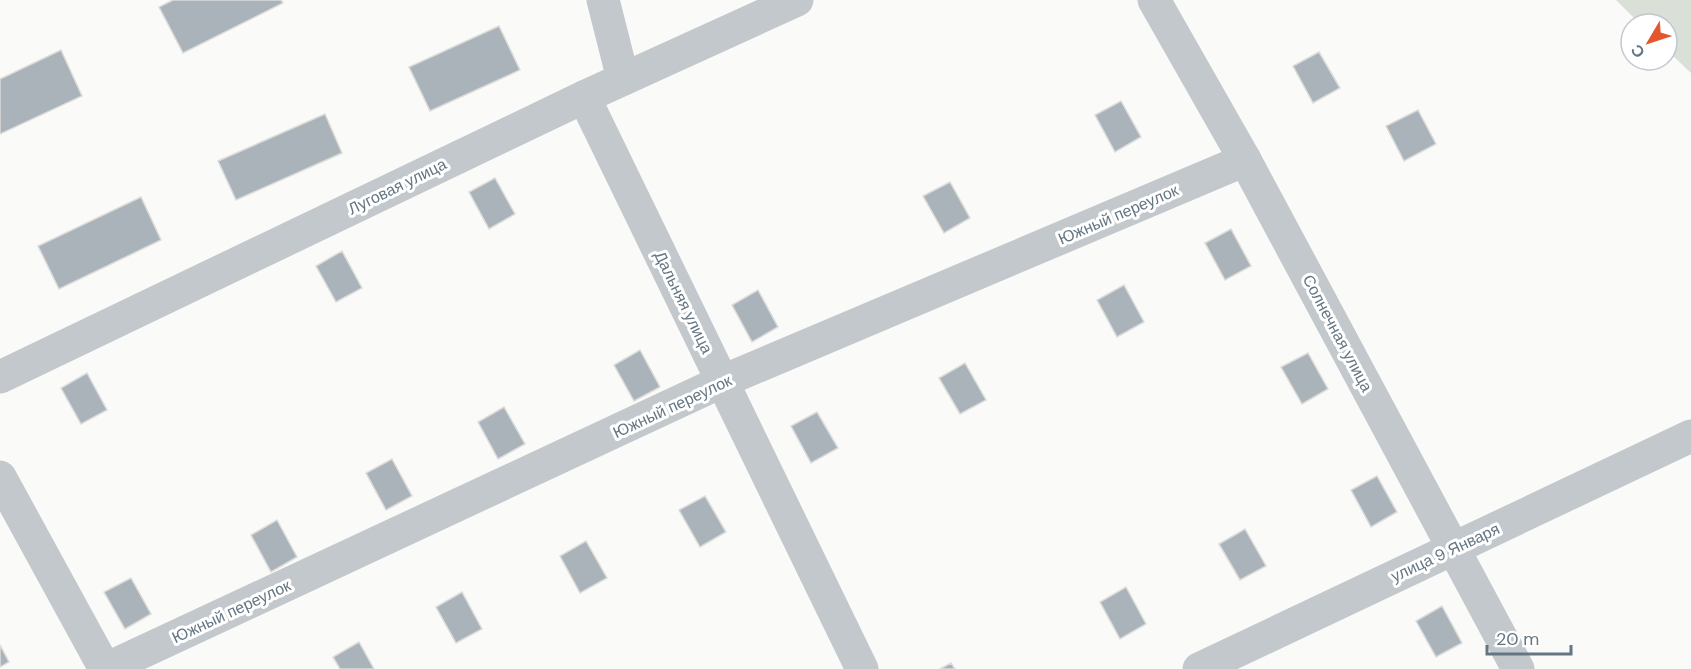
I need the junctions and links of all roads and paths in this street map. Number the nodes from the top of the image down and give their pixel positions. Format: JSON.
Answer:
{"nodes":[{"id":1,"x":603,"y":0,"type":"edge"},
{"id":2,"x":797,"y":0,"type":"edge"},
{"id":3,"x":1154,"y":0,"type":"edge"},
{"id":4,"x":622,"y":79,"type":"junction"},
{"id":5,"x":584,"y":97,"type":"junction"},
{"id":6,"x":1245,"y":160,"type":"junction"},
{"id":7,"x":0,"y":377,"type":"edge"},
{"id":8,"x":723,"y":381,"type":"junction"},
{"id":9,"x":1691,"y":436,"type":"edge"},
{"id":10,"x":0,"y":477,"type":"edge"},
{"id":11,"x":1454,"y":548,"type":"junction"},
{"id":12,"x":106,"y":669,"type":"edge"},
{"id":13,"x":862,"y":669,"type":"edge"},
{"id":14,"x":1199,"y":669,"type":"edge"},
{"id":15,"x":1518,"y":669,"type":"edge"}],
"edges":[{"from":1,"to":4,"type":"street"},
{"from":2,"to":4,"type":"street","name":"Луговая улица"},
{"from":3,"to":6,"type":"street","name":"Солнечная улица"},
{"from":4,"to":5,"type":"street","name":"Луговая улица"},
{"from":5,"to":7,"type":"street","name":"Луговая улица"},
{"from":5,"to":8,"type":"street","name":"Дальняя улица"},
{"from":6,"to":8,"type":"street","name":"Южный переулок"},
{"from":6,"to":11,"type":"street","name":"Солнечная улица"},
{"from":8,"to":12,"type":"street","name":"Южный переулок"},
{"from":8,"to":13,"type":"street","name":"Дальняя улица"},
{"from":9,"to":11,"type":"street","name":"улица 9 Января"},
{"from":10,"to":12,"type":"street"},
{"from":11,"to":14,"type":"street","name":"улица 9 Января"},
{"from":11,"to":15,"type":"street","name":"Солнечная улица"}]}
